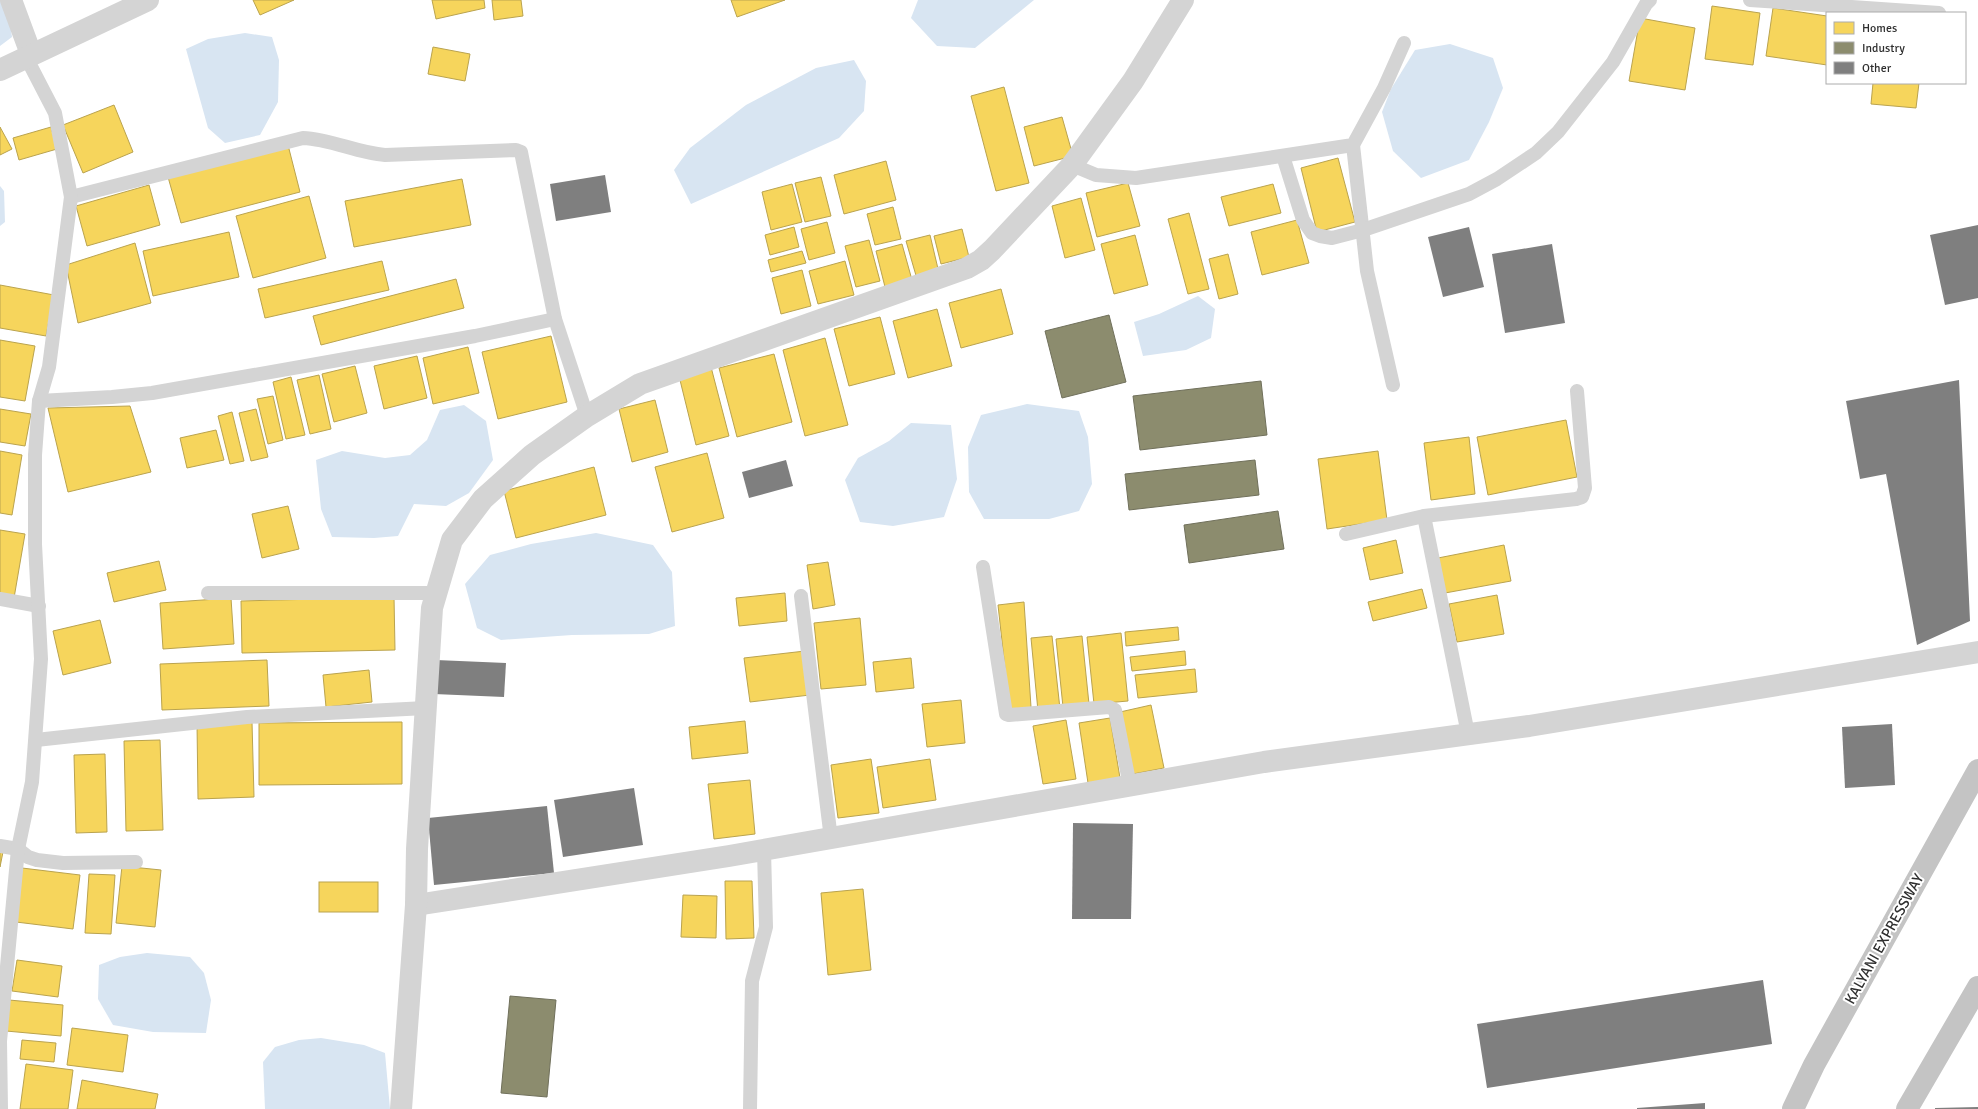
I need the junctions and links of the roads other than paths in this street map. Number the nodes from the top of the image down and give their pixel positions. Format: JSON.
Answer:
{"nodes":[{"id":1,"x":11,"y":0,"type":"edge"},
{"id":2,"x":148,"y":0,"type":"edge"},
{"id":3,"x":1183,"y":0,"type":"edge"},
{"id":4,"x":1650,"y":0,"type":"edge"},
{"id":5,"x":1750,"y":0,"type":"edge"},
{"id":6,"x":1924,"y":12,"type":"edge"},
{"id":7,"x":1404,"y":43,"type":"dead end"},
{"id":8,"x":29,"y":55,"type":"junction"},
{"id":9,"x":0,"y":70,"type":"edge"},
{"id":10,"x":1353,"y":144,"type":"junction"},
{"id":11,"x":1283,"y":156,"type":"junction"},
{"id":12,"x":1072,"y":165,"type":"junction"},
{"id":13,"x":71,"y":197,"type":"junction"},
{"id":14,"x":1363,"y":230,"type":"junction"},
{"id":15,"x":555,"y":319,"type":"junction"},
{"id":16,"x":1394,"y":385,"type":"dead end"},
{"id":17,"x":1577,"y":391,"type":"dead end"},
{"id":18,"x":40,"y":401,"type":"junction"},
{"id":19,"x":587,"y":416,"type":"junction"},
{"id":20,"x":1424,"y":516,"type":"junction"},
{"id":21,"x":1346,"y":534,"type":"dead end"},
{"id":22,"x":983,"y":567,"type":"dead end"},
{"id":23,"x":436,"y":592,"type":"junction"},
{"id":24,"x":208,"y":593,"type":"dead end"},
{"id":25,"x":800,"y":596,"type":"dead end"},
{"id":26,"x":0,"y":599,"type":"edge"},
{"id":27,"x":39,"y":606,"type":"junction"},
{"id":28,"x":1978,"y":652,"type":"edge"},
{"id":29,"x":426,"y":708,"type":"junction"},
{"id":30,"x":1468,"y":734,"type":"junction"},
{"id":31,"x":36,"y":740,"type":"junction"},
{"id":32,"x":1978,"y":770,"type":"edge"},
{"id":33,"x":1130,"y":786,"type":"junction"},
{"id":34,"x":831,"y":839,"type":"junction"},
{"id":35,"x":0,"y":846,"type":"edge"},
{"id":36,"x":18,"y":849,"type":"junction"},
{"id":37,"x":764,"y":850,"type":"junction"},
{"id":38,"x":136,"y":862,"type":"dead end"},
{"id":39,"x":416,"y":905,"type":"junction"},
{"id":40,"x":1978,"y":987,"type":"edge"},
{"id":41,"x":1,"y":1109,"type":"edge"},
{"id":42,"x":401,"y":1109,"type":"edge"},
{"id":43,"x":750,"y":1109,"type":"edge"},
{"id":44,"x":1793,"y":1109,"type":"edge"},
{"id":45,"x":1907,"y":1109,"type":"edge"}],
"edges":[{"from":1,"to":8,"type":"street"},
{"from":2,"to":8,"type":"street"},
{"from":3,"to":12,"type":"street"},
{"from":4,"to":14,"type":"lane"},
{"from":5,"to":6,"type":"lane"},
{"from":7,"to":10,"type":"lane"},
{"from":8,"to":9,"type":"street"},
{"from":8,"to":13,"type":"lane"},
{"from":10,"to":11,"type":"lane"},
{"from":10,"to":14,"type":"lane"},
{"from":11,"to":12,"type":"lane"},
{"from":11,"to":14,"type":"lane"},
{"from":12,"to":19,"type":"street"},
{"from":13,"to":15,"type":"lane"},
{"from":13,"to":18,"type":"lane"},
{"from":14,"to":16,"type":"lane"},
{"from":15,"to":18,"type":"lane"},
{"from":15,"to":19,"type":"lane"},
{"from":17,"to":20,"type":"lane"},
{"from":18,"to":27,"type":"lane"},
{"from":19,"to":23,"type":"street"},
{"from":20,"to":21,"type":"lane"},
{"from":20,"to":30,"type":"lane"},
{"from":22,"to":33,"type":"lane"},
{"from":23,"to":24,"type":"lane"},
{"from":23,"to":29,"type":"street"},
{"from":25,"to":34,"type":"lane"},
{"from":26,"to":27,"type":"lane"},
{"from":27,"to":31,"type":"lane"},
{"from":28,"to":30,"type":"street"},
{"from":29,"to":31,"type":"lane"},
{"from":29,"to":39,"type":"street"},
{"from":30,"to":33,"type":"street"},
{"from":31,"to":36,"type":"lane"},
{"from":32,"to":44,"type":"highway","name":"KALYANI EXPRESSWAY"},
{"from":33,"to":34,"type":"street"},
{"from":34,"to":37,"type":"street"},
{"from":35,"to":36,"type":"lane"},
{"from":36,"to":38,"type":"lane"},
{"from":36,"to":41,"type":"lane"},
{"from":37,"to":39,"type":"street"},
{"from":37,"to":43,"type":"lane"},
{"from":39,"to":42,"type":"street"},
{"from":40,"to":45,"type":"highway"}]}
